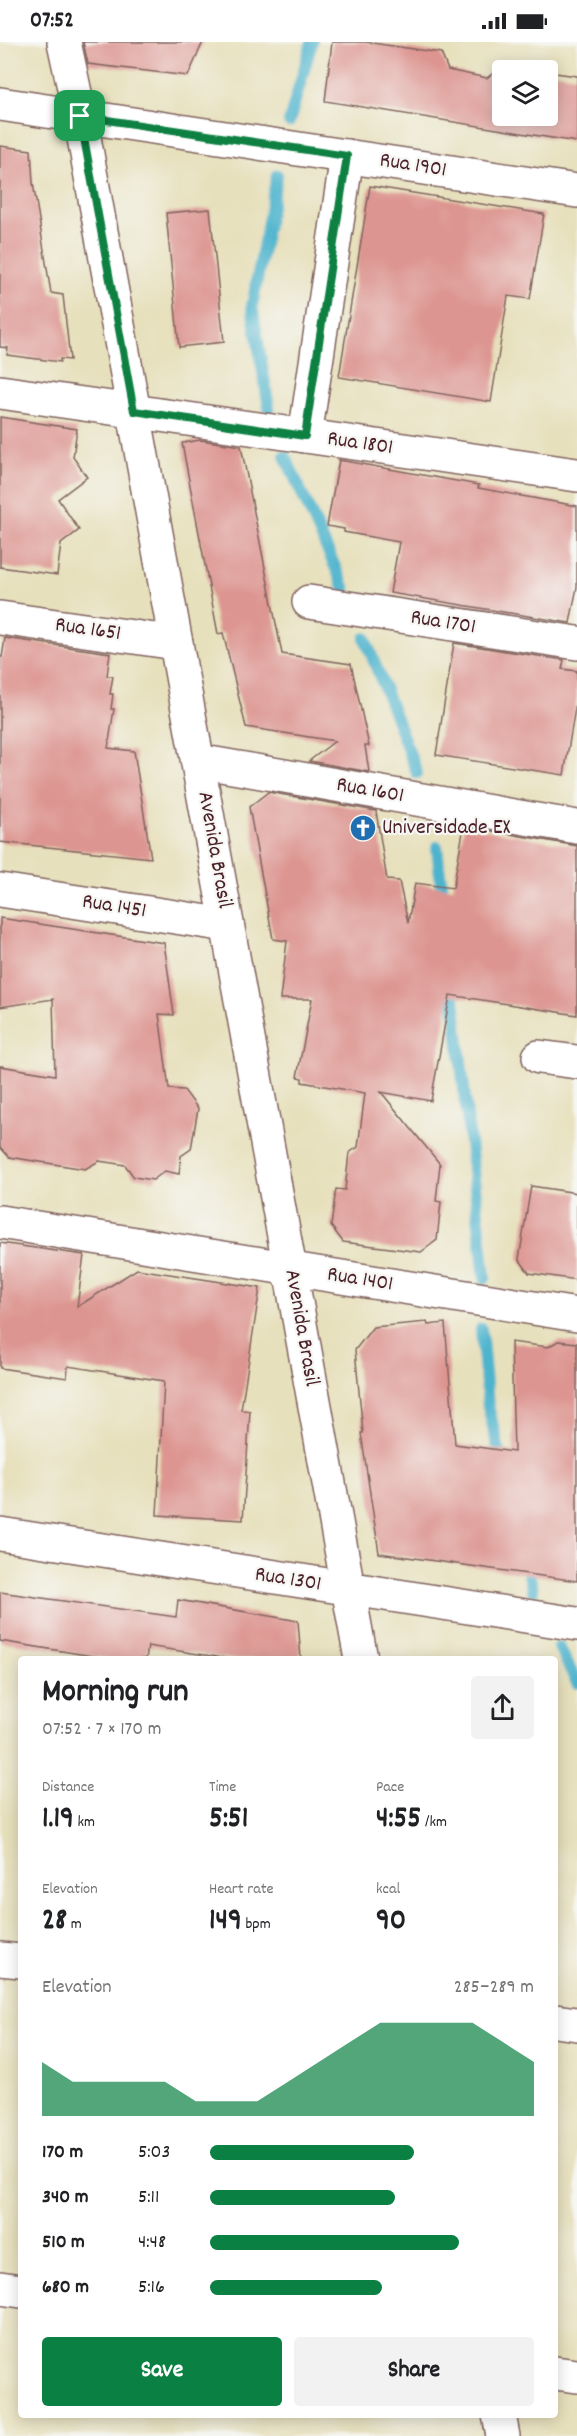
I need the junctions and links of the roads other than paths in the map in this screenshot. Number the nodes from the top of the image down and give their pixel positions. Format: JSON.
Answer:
{"nodes":[{"id":1,"x":64,"y":42,"type":"edge"},
{"id":2,"x":0,"y":104,"type":"edge"},
{"id":3,"x":80,"y":116,"type":"junction"},
{"id":4,"x":347,"y":156,"type":"junction"},
{"id":5,"x":577,"y":190,"type":"edge"},
{"id":6,"x":0,"y":392,"type":"edge"},
{"id":7,"x":134,"y":411,"type":"junction"},
{"id":8,"x":305,"y":436,"type":"junction"},
{"id":9,"x":577,"y":475,"type":"edge"},
{"id":10,"x":309,"y":602,"type":"dead end"},
{"id":11,"x":0,"y":618,"type":"edge"},
{"id":12,"x":176,"y":643,"type":"junction"},
{"id":13,"x":577,"y":643,"type":"edge"},
{"id":14,"x":198,"y":761,"type":"junction"},
{"id":15,"x":577,"y":827,"type":"edge"},
{"id":16,"x":0,"y":890,"type":"edge"},
{"id":17,"x":227,"y":925,"type":"junction"},
{"id":18,"x":539,"y":1057,"type":"dead end"},
{"id":19,"x":577,"y":1062,"type":"edge"},
{"id":20,"x":0,"y":1222,"type":"edge"},
{"id":21,"x":290,"y":1269,"type":"junction"},
{"id":22,"x":577,"y":1315,"type":"edge"},
{"id":23,"x":0,"y":1534,"type":"edge"},
{"id":24,"x":349,"y":1590,"type":"junction"},
{"id":25,"x":577,"y":1624,"type":"edge"},
{"id":26,"x":360,"y":1656,"type":"edge"},
{"id":27,"x":0,"y":1959,"type":"edge"},
{"id":28,"x":18,"y":1961,"type":"edge"},
{"id":29,"x":558,"y":2021,"type":"edge"},
{"id":30,"x":577,"y":2024,"type":"edge"},
{"id":31,"x":0,"y":2288,"type":"edge"},
{"id":32,"x":18,"y":2291,"type":"edge"},
{"id":33,"x":558,"y":2373,"type":"edge"},
{"id":34,"x":577,"y":2376,"type":"edge"},
{"id":35,"x":500,"y":2418,"type":"edge"},
{"id":36,"x":503,"y":2436,"type":"edge"}],
"edges":[{"from":1,"to":3,"type":"street","name":"Avenida Brasil"},
{"from":2,"to":3,"type":"street","name":"Rua 1901"},
{"from":3,"to":4,"type":"street","name":"Rua 1901"},
{"from":3,"to":7,"type":"street","name":"Avenida Brasil"},
{"from":4,"to":5,"type":"street","name":"Rua 1901"},
{"from":4,"to":8,"type":"street"},
{"from":6,"to":7,"type":"street","name":"Rua 1801"},
{"from":7,"to":8,"type":"street","name":"Rua 1801"},
{"from":7,"to":12,"type":"street","name":"Avenida Brasil"},
{"from":8,"to":9,"type":"street","name":"Rua 1801"},
{"from":10,"to":13,"type":"street","name":"Rua 1701"},
{"from":11,"to":12,"type":"street","name":"Rua 1651"},
{"from":12,"to":14,"type":"street","name":"Avenida Brasil"},
{"from":14,"to":15,"type":"street","name":"Rua 1601"},
{"from":14,"to":17,"type":"street","name":"Avenida Brasil"},
{"from":16,"to":17,"type":"street","name":"Rua 1451"},
{"from":17,"to":21,"type":"street","name":"Avenida Brasil"},
{"from":18,"to":19,"type":"street"},
{"from":20,"to":21,"type":"street","name":"Rua 1401"},
{"from":21,"to":22,"type":"street","name":"Rua 1401"},
{"from":21,"to":24,"type":"street","name":"Avenida Brasil"},
{"from":23,"to":24,"type":"street","name":"Rua 1301"},
{"from":24,"to":25,"type":"street","name":"Rua 1301"},
{"from":24,"to":26,"type":"street","name":"Avenida Brasil"},
{"from":27,"to":28,"type":"street"},
{"from":29,"to":30,"type":"street"},
{"from":31,"to":32,"type":"street"},
{"from":33,"to":34,"type":"street"},
{"from":35,"to":36,"type":"street"}]}
